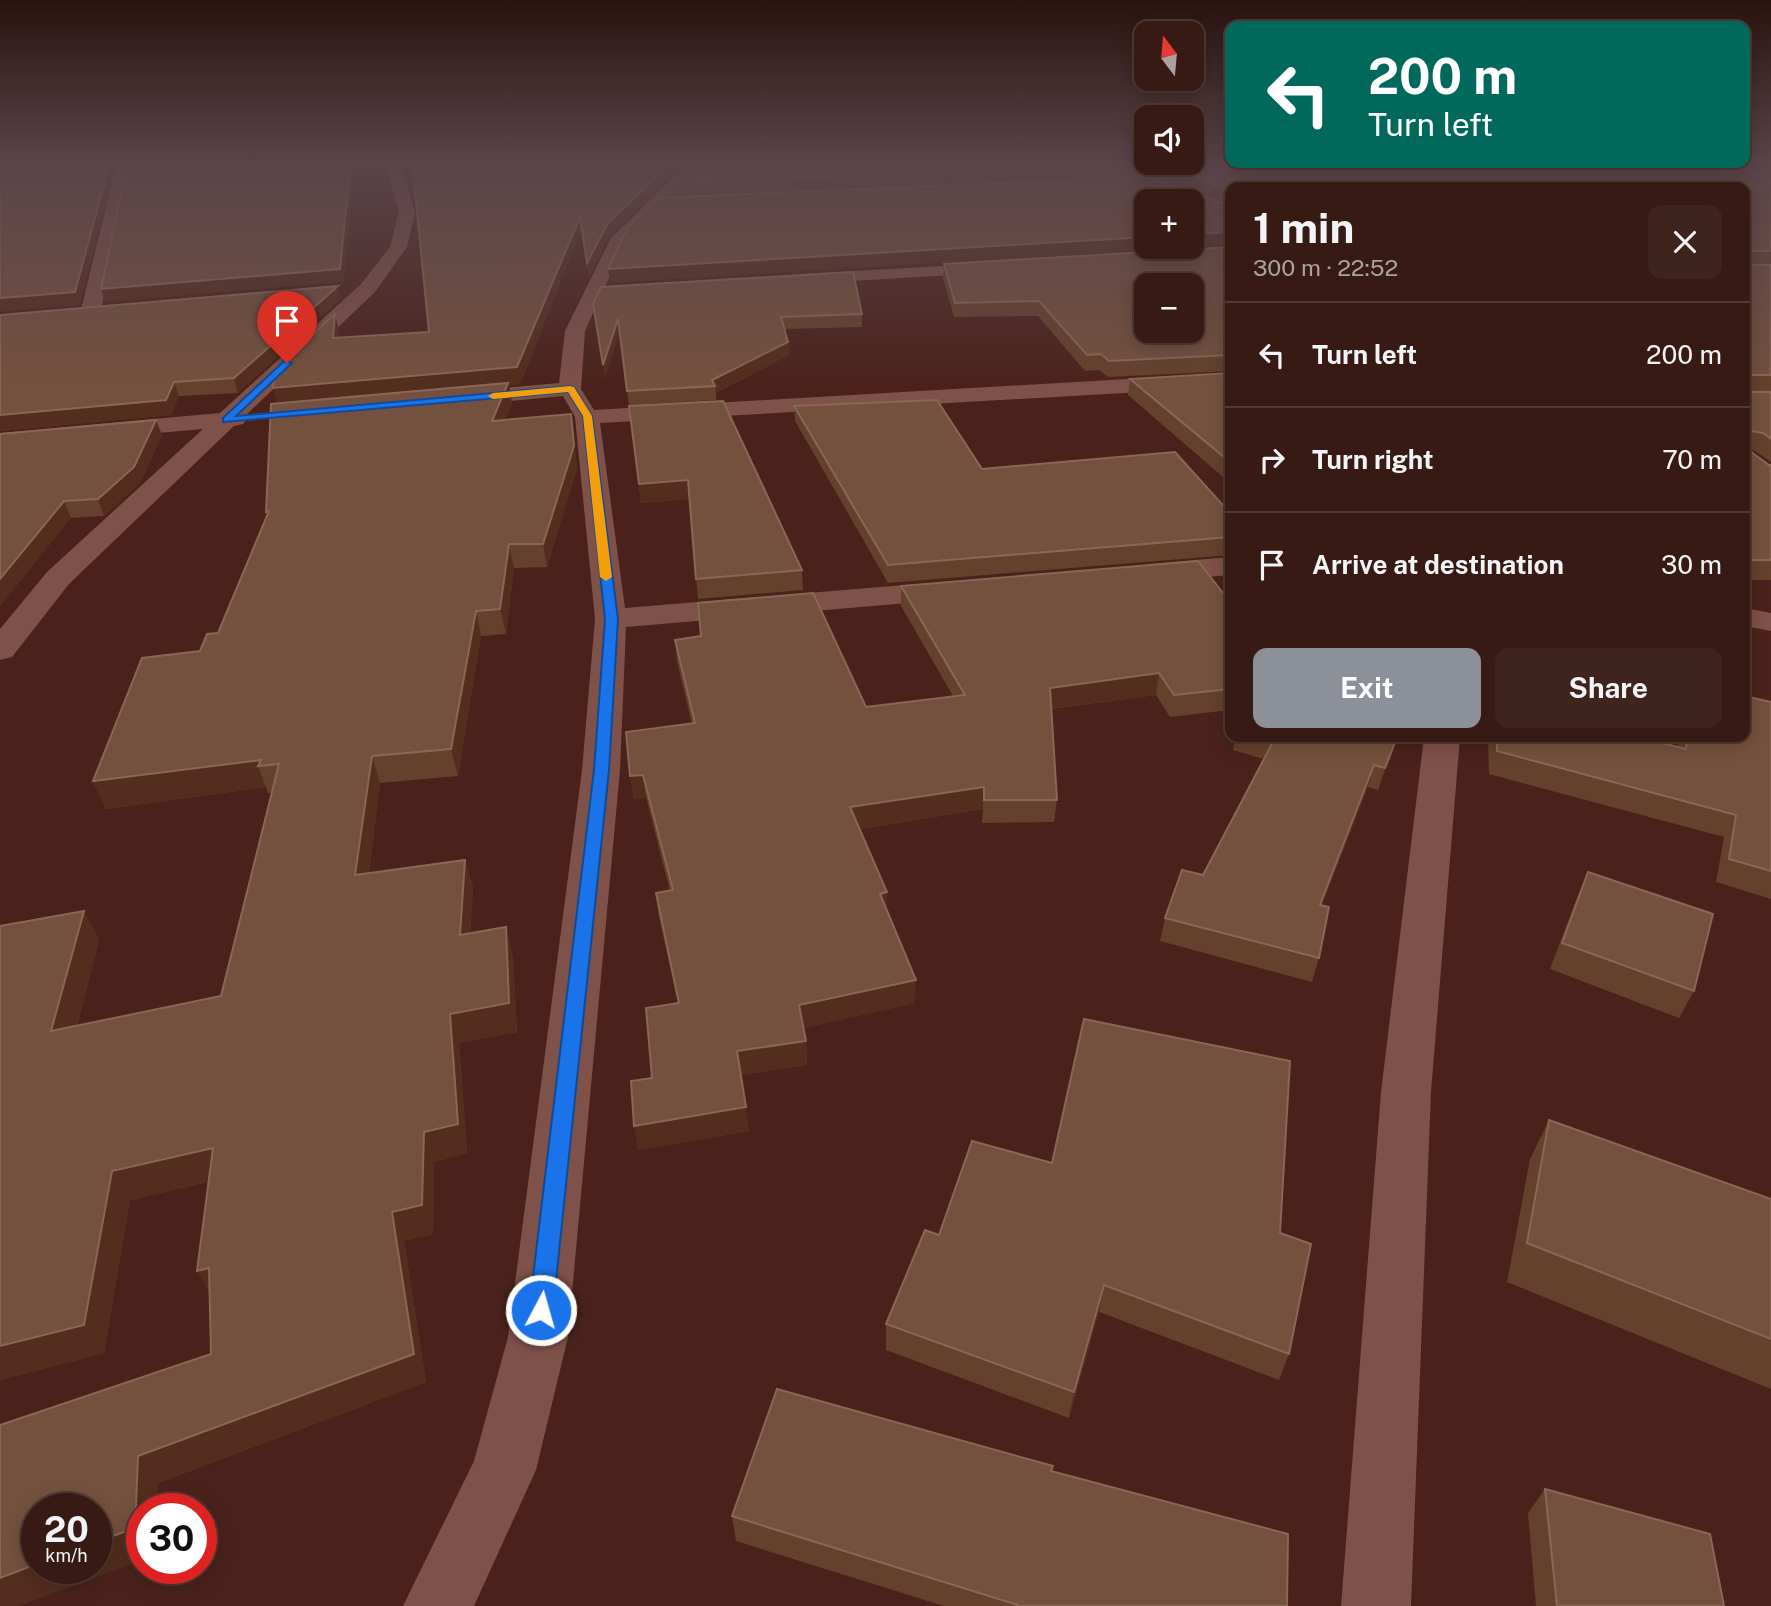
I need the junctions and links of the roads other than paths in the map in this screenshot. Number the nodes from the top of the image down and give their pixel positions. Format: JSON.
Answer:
{"nodes":[{"id":1,"x":107,"y":237,"type":"edge"},
{"id":2,"x":401,"y":237,"type":"edge"},
{"id":3,"x":620,"y":237,"type":"edge"},
{"id":4,"x":1010,"y":267,"type":"edge"},
{"id":5,"x":788,"y":280,"type":"edge"},
{"id":6,"x":368,"y":288,"type":"junction"},
{"id":7,"x":340,"y":290,"type":"edge"},
{"id":8,"x":621,"y":290,"type":"edge"},
{"id":9,"x":593,"y":292,"type":"junction"},
{"id":10,"x":91,"y":311,"type":"edge"},
{"id":11,"x":1225,"y":380,"type":"edge"},
{"id":12,"x":570,"y":389,"type":"junction"},
{"id":13,"x":433,"y":401,"type":"edge"},
{"id":14,"x":268,"y":416,"type":"edge"},
{"id":15,"x":587,"y":416,"type":"junction"},
{"id":16,"x":226,"y":420,"type":"junction"},
{"id":17,"x":0,"y":440,"type":"edge"},
{"id":18,"x":1225,"y":566,"type":"edge"},
{"id":19,"x":1120,"y":576,"type":"edge"},
{"id":20,"x":983,"y":587,"type":"edge"},
{"id":21,"x":1750,"y":618,"type":"edge"},
{"id":22,"x":611,"y":619,"type":"junction"},
{"id":23,"x":1771,"y":622,"type":"edge"},
{"id":24,"x":0,"y":650,"type":"edge"},
{"id":25,"x":1441,"y":742,"type":"edge"},
{"id":26,"x":438,"y":1606,"type":"edge"},
{"id":27,"x":1376,"y":1606,"type":"edge"}],
"edges":[{"from":1,"to":10,"type":"street"},
{"from":2,"to":6,"type":"street"},
{"from":3,"to":9,"type":"street"},
{"from":4,"to":5,"type":"street"},
{"from":6,"to":7,"type":"street"},
{"from":6,"to":16,"type":"street"},
{"from":8,"to":9,"type":"street"},
{"from":9,"to":12,"type":"street"},
{"from":11,"to":15,"type":"street"},
{"from":12,"to":13,"type":"street"},
{"from":12,"to":15,"type":"street"},
{"from":14,"to":16,"type":"street"},
{"from":15,"to":22,"type":"street"},
{"from":16,"to":17,"type":"street"},
{"from":16,"to":24,"type":"street"},
{"from":18,"to":19,"type":"street"},
{"from":20,"to":22,"type":"street"},
{"from":21,"to":23,"type":"street"},
{"from":22,"to":26,"type":"street"},
{"from":25,"to":27,"type":"street"}]}
